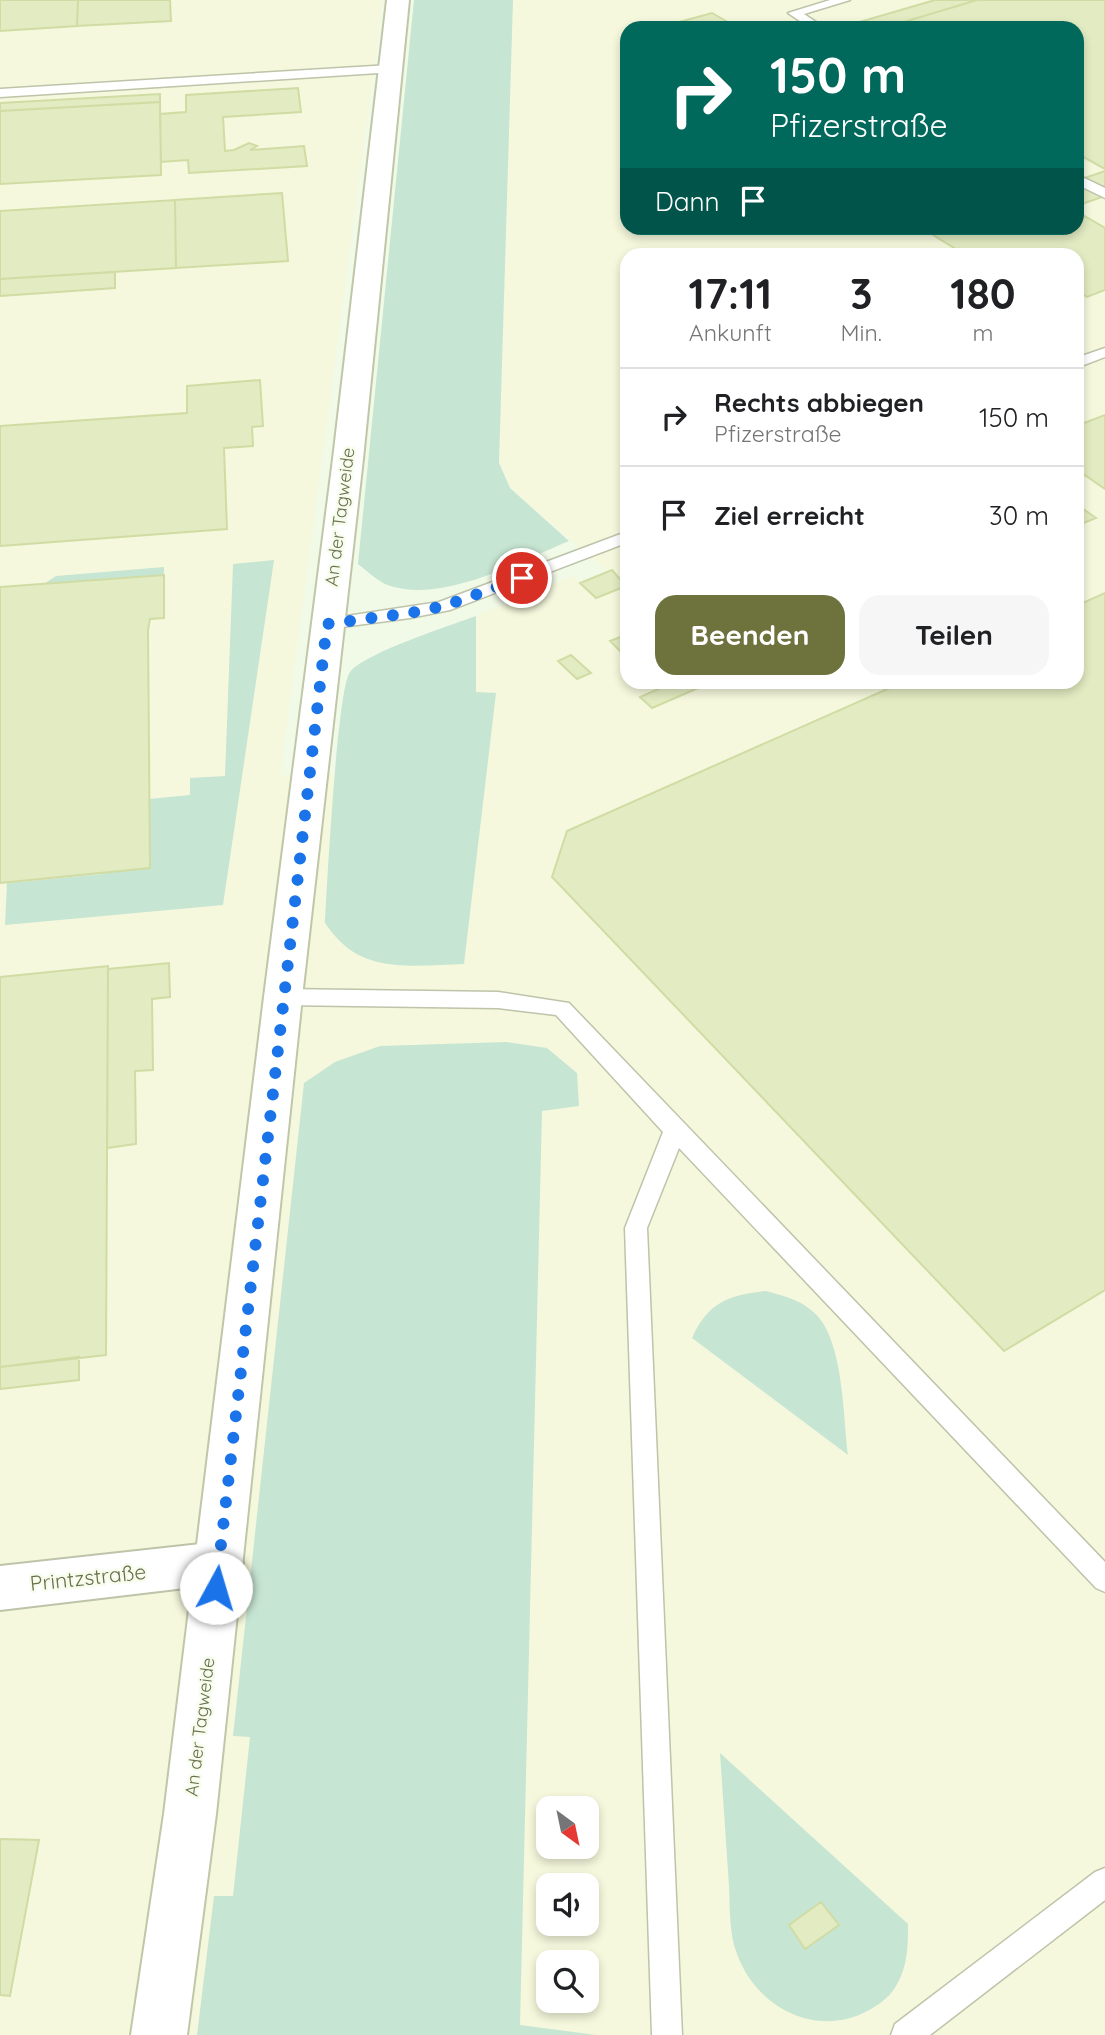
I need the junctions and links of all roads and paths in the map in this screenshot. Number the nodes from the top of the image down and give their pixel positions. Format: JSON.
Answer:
{"nodes":[{"id":1,"x":398,"y":0,"type":"edge"},
{"id":2,"x":844,"y":0,"type":"edge"},
{"id":3,"x":807,"y":21,"type":"edge"},
{"id":4,"x":390,"y":69,"type":"junction"},
{"id":5,"x":0,"y":93,"type":"edge"},
{"id":6,"x":1084,"y":182,"type":"edge"},
{"id":7,"x":1105,"y":194,"type":"edge"},
{"id":8,"x":1105,"y":352,"type":"edge"},
{"id":9,"x":1084,"y":361,"type":"edge"},
{"id":10,"x":620,"y":539,"type":"edge"},
{"id":11,"x":327,"y":624,"type":"junction"},
{"id":12,"x":283,"y":997,"type":"junction"},
{"id":13,"x":675,"y":1130,"type":"junction"},
{"id":14,"x":219,"y":1563,"type":"junction"},
{"id":15,"x":1105,"y":1580,"type":"edge"},
{"id":16,"x":0,"y":1588,"type":"edge"},
{"id":17,"x":1105,"y":1882,"type":"edge"},
{"id":18,"x":159,"y":2035,"type":"edge"},
{"id":19,"x":667,"y":2035,"type":"edge"},
{"id":20,"x":906,"y":2035,"type":"edge"}],
"edges":[{"from":1,"to":4,"type":"main road","name":"An der Tagweide"},
{"from":2,"to":3,"type":"lane"},
{"from":4,"to":5,"type":"lane"},
{"from":4,"to":11,"type":"main road","name":"An der Tagweide"},
{"from":6,"to":7,"type":"lane"},
{"from":8,"to":9,"type":"lane"},
{"from":10,"to":11,"type":"lane"},
{"from":11,"to":12,"type":"main road","name":"An der Tagweide"},
{"from":12,"to":13,"type":"lane"},
{"from":12,"to":14,"type":"main road","name":"An der Tagweide"},
{"from":13,"to":15,"type":"lane"},
{"from":13,"to":19,"type":"lane"},
{"from":14,"to":16,"type":"main road","name":"Printzstraße"},
{"from":14,"to":18,"type":"main road","name":"An der Tagweide"},
{"from":17,"to":20,"type":"lane"}]}
